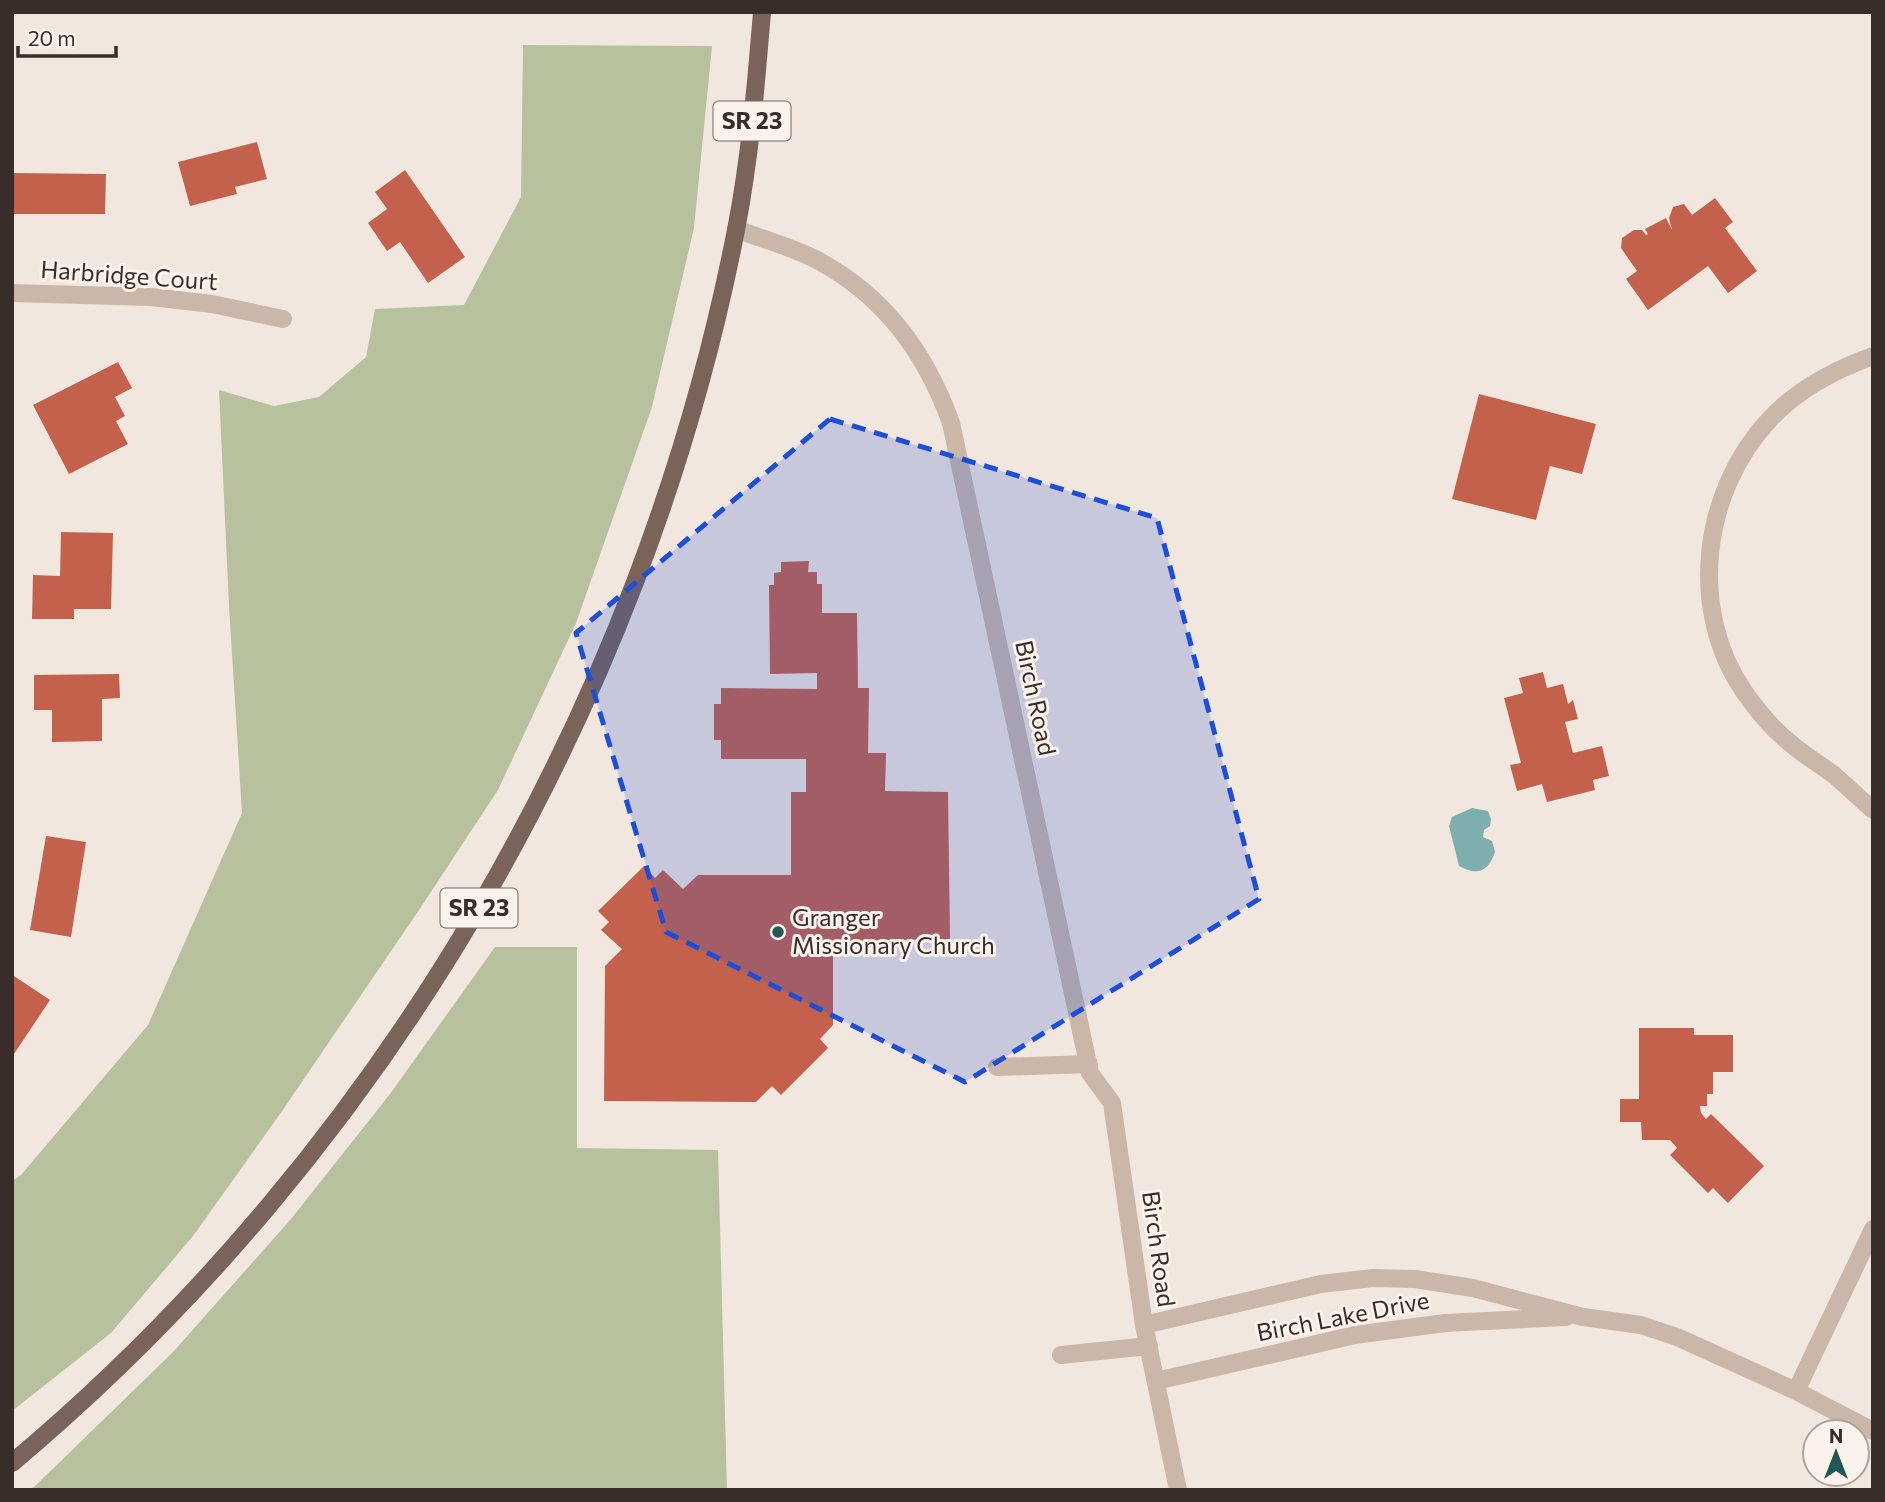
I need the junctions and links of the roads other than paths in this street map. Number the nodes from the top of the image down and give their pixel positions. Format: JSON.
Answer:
{"nodes":[{"id":1,"x":762,"y":12,"type":"edge"},
{"id":2,"x":736,"y":229,"type":"junction"},
{"id":3,"x":12,"y":293,"type":"edge"},
{"id":4,"x":283,"y":319,"type":"dead end"},
{"id":5,"x":1873,"y":356,"type":"edge"},
{"id":6,"x":1873,"y":810,"type":"edge"},
{"id":7,"x":1089,"y":1064,"type":"junction"},
{"id":8,"x":997,"y":1067,"type":"dead end"},
{"id":9,"x":1873,"y":1229,"type":"edge"},
{"id":10,"x":1583,"y":1317,"type":"junction"},
{"id":11,"x":1144,"y":1325,"type":"junction"},
{"id":12,"x":1149,"y":1346,"type":"junction"},
{"id":13,"x":1061,"y":1355,"type":"dead end"},
{"id":14,"x":1156,"y":1381,"type":"junction"},
{"id":15,"x":1796,"y":1391,"type":"junction"},
{"id":16,"x":1873,"y":1431,"type":"edge"},
{"id":17,"x":12,"y":1463,"type":"edge"},
{"id":18,"x":1178,"y":1490,"type":"edge"}],
"edges":[{"from":1,"to":2,"type":"main road","number":"SR 23"},
{"from":2,"to":7,"type":"street","name":"Birch Road"},
{"from":2,"to":17,"type":"main road","number":"SR 23"},
{"from":3,"to":4,"type":"street","name":"Harbridge Court"},
{"from":5,"to":6,"type":"street"},
{"from":7,"to":8,"type":"street"},
{"from":7,"to":11,"type":"street","name":"Birch Road"},
{"from":9,"to":15,"type":"street"},
{"from":10,"to":11,"type":"street","name":"Birch Lake Drive"},
{"from":10,"to":14,"type":"street","name":"Birch Lake Drive"},
{"from":10,"to":15,"type":"street","name":"Birch Lake Drive"},
{"from":11,"to":12,"type":"street","name":"Birch Road"},
{"from":12,"to":13,"type":"street"},
{"from":12,"to":14,"type":"street","name":"Birch Road"},
{"from":14,"to":18,"type":"street","name":"Birch Road"},
{"from":15,"to":16,"type":"street","name":"Birch Lake Drive"}]}
